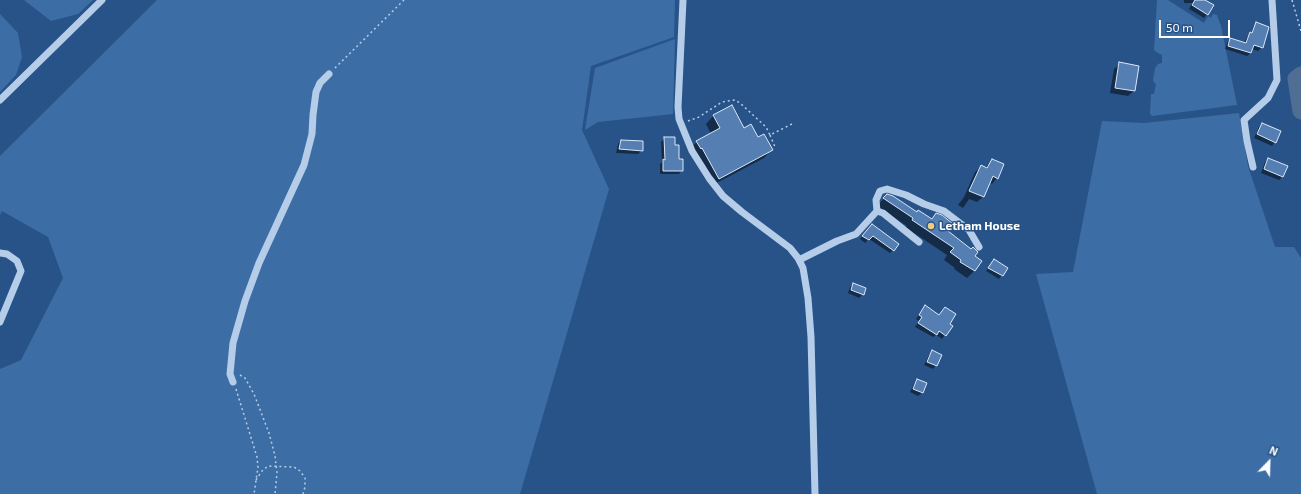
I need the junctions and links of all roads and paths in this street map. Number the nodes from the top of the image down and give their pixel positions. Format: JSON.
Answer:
{"nodes":[{"id":1,"x":102,"y":0,"type":"edge"},
{"id":2,"x":404,"y":0,"type":"edge"},
{"id":3,"x":683,"y":0,"type":"edge"},
{"id":4,"x":1272,"y":0,"type":"edge"},
{"id":5,"x":1292,"y":0,"type":"edge"},
{"id":6,"x":1301,"y":31,"type":"edge"},
{"id":7,"x":329,"y":74,"type":"joint"},
{"id":8,"x":0,"y":100,"type":"edge"},
{"id":9,"x":681,"y":124,"type":"junction"},
{"id":10,"x":792,"y":124,"type":"dead end"},
{"id":11,"x":770,"y":135,"type":"junction"},
{"id":12,"x":775,"y":147,"type":"dead end"},
{"id":13,"x":1253,"y":167,"type":"dead end"},
{"id":14,"x":877,"y":211,"type":"junction"},
{"id":15,"x":920,"y":242,"type":"dead end"},
{"id":16,"x":979,"y":247,"type":"dead end"},
{"id":17,"x":0,"y":253,"type":"edge"},
{"id":18,"x":799,"y":260,"type":"junction"},
{"id":19,"x":0,"y":322,"type":"edge"},
{"id":20,"x":230,"y":374,"type":"junction"},
{"id":21,"x":233,"y":382,"type":"joint"},
{"id":22,"x":276,"y":467,"type":"junction"},
{"id":23,"x":256,"y":480,"type":"junction"},
{"id":24,"x":254,"y":494,"type":"edge"},
{"id":25,"x":275,"y":494,"type":"edge"},
{"id":26,"x":303,"y":494,"type":"edge"},
{"id":27,"x":815,"y":494,"type":"edge"}],
"edges":[{"from":1,"to":8,"type":"street"},
{"from":2,"to":7,"type":"path"},
{"from":3,"to":9,"type":"street"},
{"from":4,"to":13,"type":"street"},
{"from":5,"to":6,"type":"path"},
{"from":7,"to":20,"type":"street"},
{"from":9,"to":11,"type":"path"},
{"from":9,"to":18,"type":"street"},
{"from":10,"to":11,"type":"path"},
{"from":11,"to":12,"type":"path"},
{"from":14,"to":15,"type":"street"},
{"from":14,"to":16,"type":"street"},
{"from":14,"to":18,"type":"street"},
{"from":17,"to":19,"type":"street"},
{"from":18,"to":27,"type":"street"},
{"from":20,"to":21,"type":"street"},
{"from":20,"to":22,"type":"path"},
{"from":21,"to":23,"type":"path"},
{"from":22,"to":23,"type":"path"},
{"from":22,"to":25,"type":"path"},
{"from":22,"to":26,"type":"path"},
{"from":23,"to":24,"type":"path"}]}
